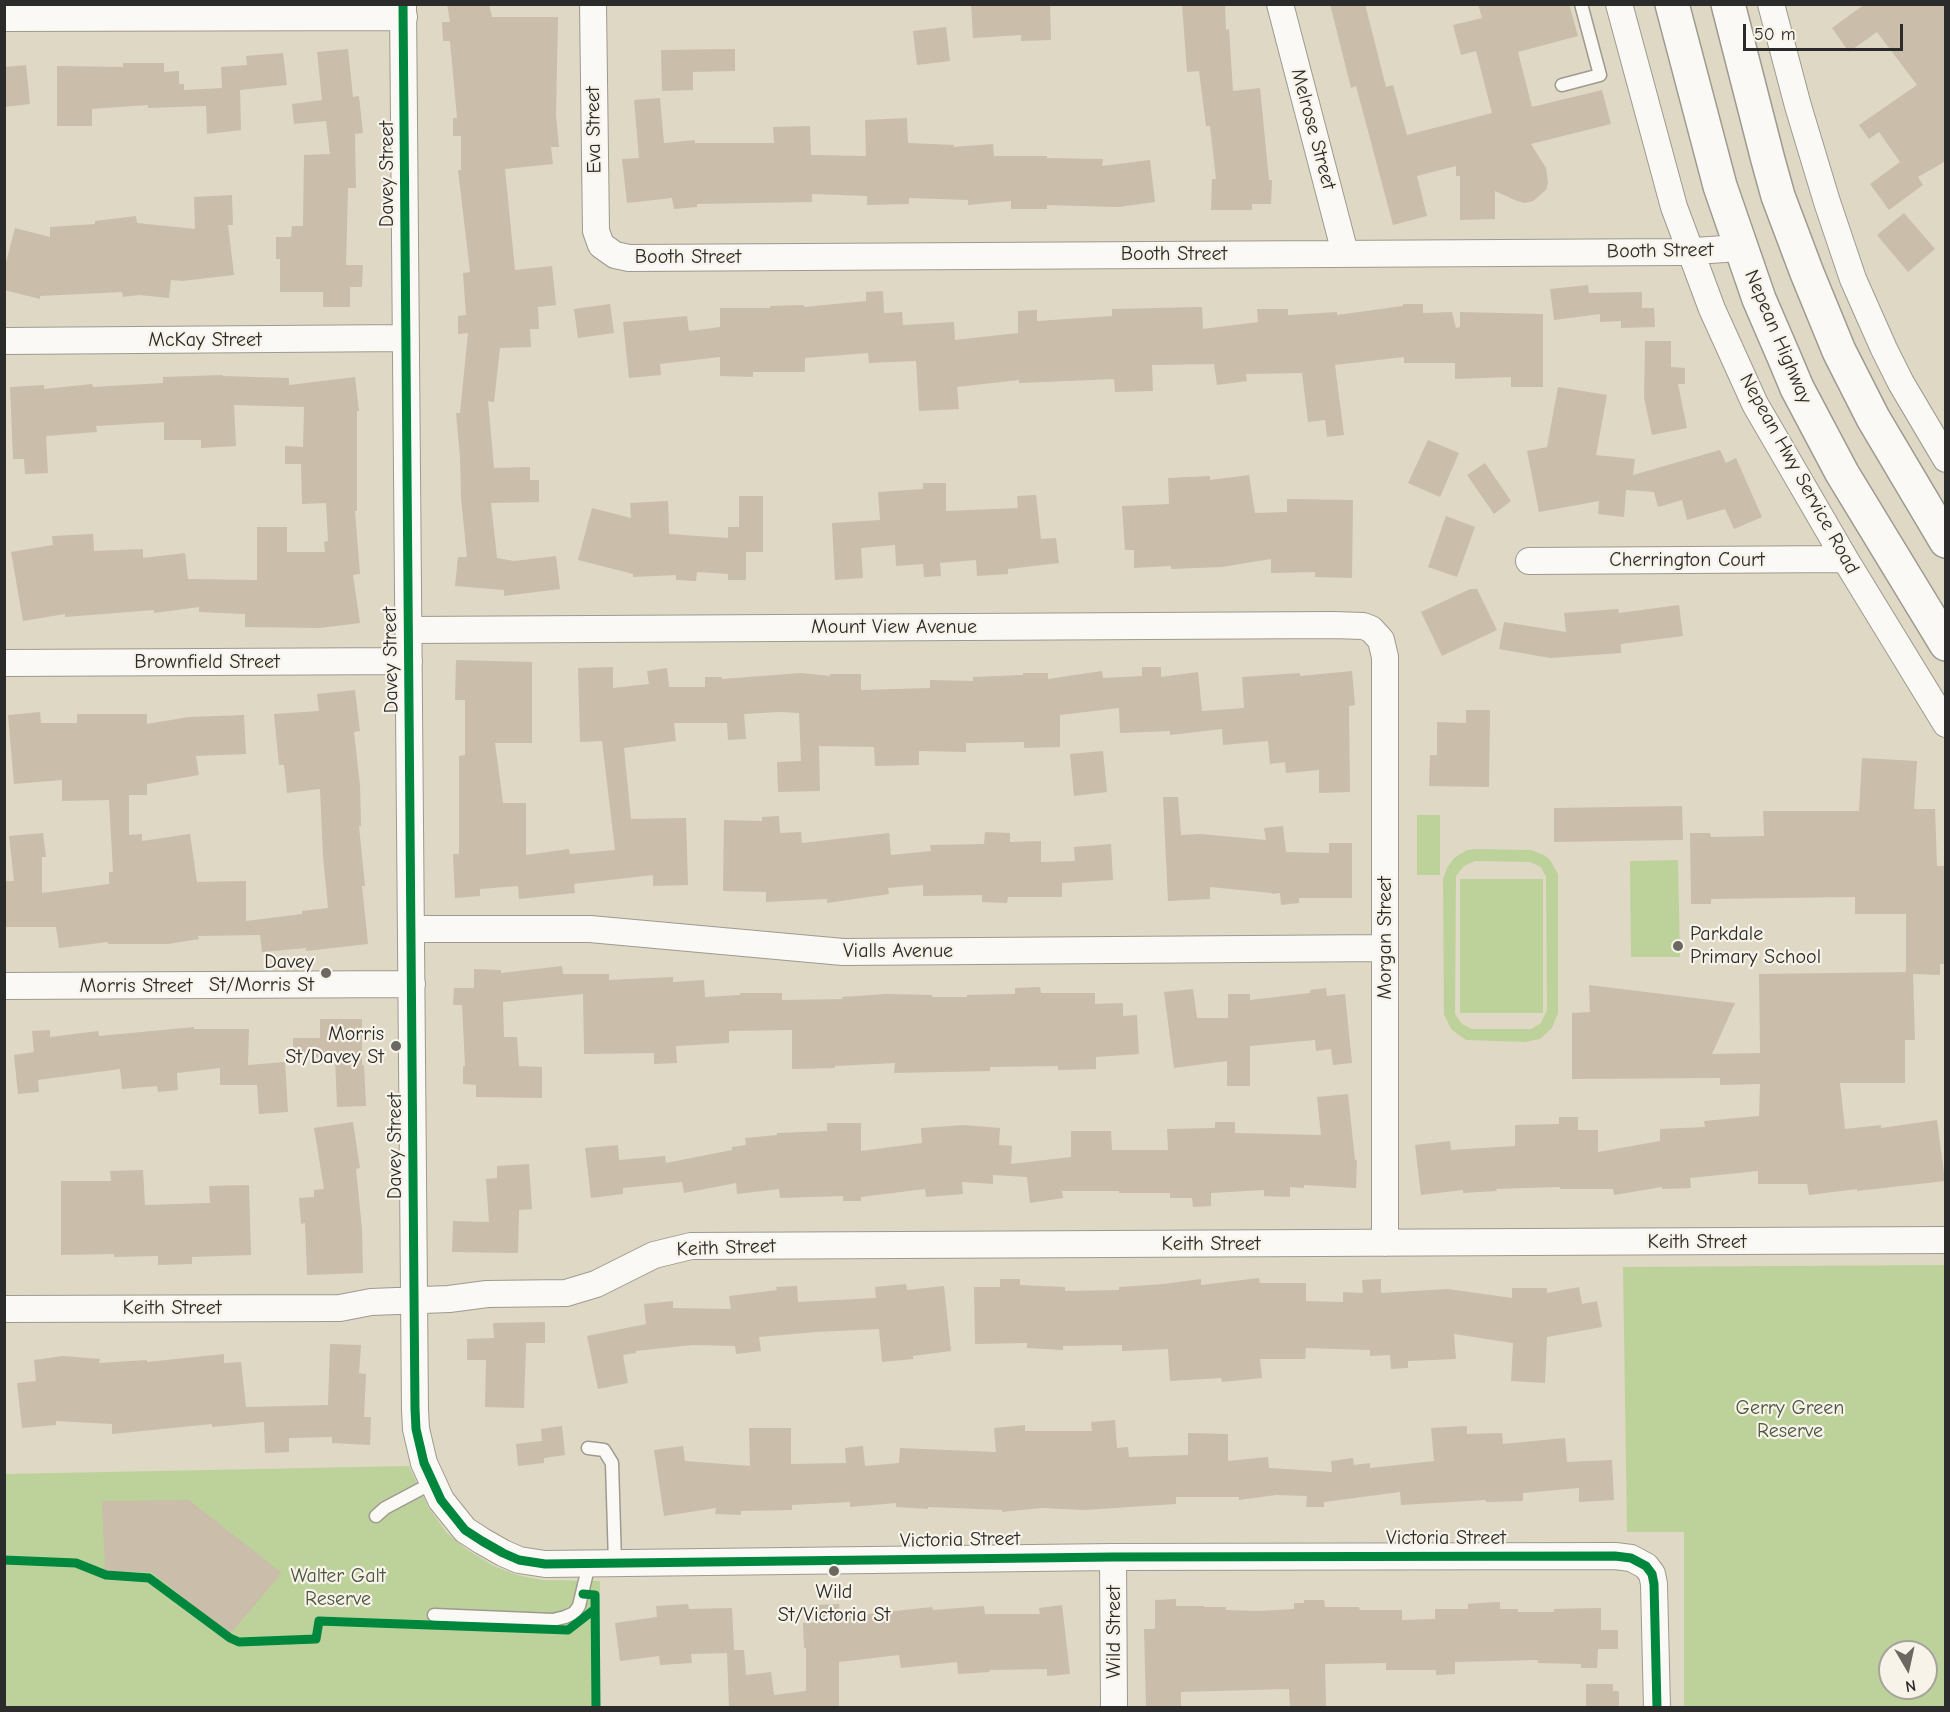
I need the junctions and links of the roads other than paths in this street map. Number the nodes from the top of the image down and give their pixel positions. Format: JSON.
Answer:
{"nodes":[{"id":1,"x":593,"y":4,"type":"edge"},
{"id":2,"x":1280,"y":4,"type":"edge"},
{"id":3,"x":1581,"y":4,"type":"edge"},
{"id":4,"x":1619,"y":4,"type":"edge"},
{"id":5,"x":1672,"y":4,"type":"edge"},
{"id":6,"x":1728,"y":4,"type":"edge"},
{"id":7,"x":1771,"y":4,"type":"edge"},
{"id":8,"x":404,"y":11,"type":"edge"},
{"id":9,"x":4,"y":18,"type":"edge"},
{"id":10,"x":1562,"y":85,"type":"dead end"},
{"id":11,"x":1740,"y":248,"type":"junction"},
{"id":12,"x":608,"y":252,"type":"joint"},
{"id":13,"x":1691,"y":252,"type":"junction"},
{"id":14,"x":1345,"y":253,"type":"junction"},
{"id":15,"x":406,"y":338,"type":"junction"},
{"id":16,"x":4,"y":341,"type":"edge"},
{"id":17,"x":1946,"y":459,"type":"edge"},
{"id":18,"x":1946,"y":541,"type":"edge"},
{"id":19,"x":1845,"y":559,"type":"junction"},
{"id":20,"x":1529,"y":561,"type":"dead end"},
{"id":21,"x":409,"y":630,"type":"junction"},
{"id":22,"x":1377,"y":635,"type":"joint"},
{"id":23,"x":1946,"y":644,"type":"edge"},
{"id":24,"x":409,"y":661,"type":"junction"},
{"id":25,"x":4,"y":663,"type":"edge"},
{"id":26,"x":1946,"y":724,"type":"edge"},
{"id":27,"x":411,"y":929,"type":"junction"},
{"id":28,"x":1385,"y":948,"type":"junction"},
{"id":29,"x":412,"y":984,"type":"junction"},
{"id":30,"x":4,"y":986,"type":"edge"},
{"id":31,"x":1946,"y":1240,"type":"edge"},
{"id":32,"x":1385,"y":1244,"type":"junction"},
{"id":33,"x":415,"y":1301,"type":"junction"},
{"id":34,"x":4,"y":1309,"type":"edge"},
{"id":35,"x":588,"y":1448,"type":"dead end"},
{"id":36,"x":432,"y":1483,"type":"junction"},
{"id":37,"x":376,"y":1516,"type":"dead end"},
{"id":38,"x":1113,"y":1557,"type":"junction"},
{"id":39,"x":615,"y":1563,"type":"junction"},
{"id":40,"x":589,"y":1564,"type":"junction"},
{"id":41,"x":435,"y":1615,"type":"dead end"},
{"id":42,"x":1114,"y":1707,"type":"edge"},
{"id":43,"x":1657,"y":1707,"type":"edge"}],
"edges":[{"from":1,"to":12,"type":"street","name":"Eva Street"},
{"from":2,"to":14,"type":"street","name":"Melrose Street"},
{"from":3,"to":10,"type":"lane"},
{"from":4,"to":13,"type":"street","name":"Nepean Hwy Service Road"},
{"from":5,"to":11,"type":"highway","name":"Nepean Highway"},
{"from":6,"to":18,"type":"highway"},
{"from":7,"to":17,"type":"street"},
{"from":8,"to":9,"type":"street"},
{"from":8,"to":15,"type":"street","name":"Davey Street"},
{"from":11,"to":13,"type":"street","name":"Booth Street"},
{"from":11,"to":23,"type":"highway","name":"Nepean Highway"},
{"from":12,"to":14,"type":"street","name":"Booth Street"},
{"from":13,"to":14,"type":"street","name":"Booth Street"},
{"from":13,"to":19,"type":"street","name":"Nepean Hwy Service Road"},
{"from":15,"to":16,"type":"street","name":"McKay Street"},
{"from":15,"to":21,"type":"street","name":"Davey Street"},
{"from":19,"to":20,"type":"street","name":"Cherrington Court"},
{"from":19,"to":26,"type":"street","name":"Nepean Hwy Service Road"},
{"from":21,"to":22,"type":"street","name":"Mount View Avenue"},
{"from":21,"to":24,"type":"street","name":"Davey Street"},
{"from":22,"to":28,"type":"street","name":"Morgan Street"},
{"from":24,"to":25,"type":"street","name":"Brownfield Street"},
{"from":24,"to":27,"type":"street","name":"Davey Street"},
{"from":27,"to":28,"type":"street","name":"Vialls Avenue"},
{"from":27,"to":29,"type":"street","name":"Davey Street"},
{"from":28,"to":32,"type":"street","name":"Morgan Street"},
{"from":29,"to":30,"type":"street","name":"Morris Street"},
{"from":29,"to":33,"type":"street","name":"Davey Street"},
{"from":31,"to":32,"type":"street","name":"Keith Street"},
{"from":32,"to":33,"type":"street","name":"Keith Street"},
{"from":33,"to":34,"type":"street","name":"Keith Street"},
{"from":33,"to":36,"type":"street","name":"Victoria Street"},
{"from":35,"to":39,"type":"lane"},
{"from":36,"to":37,"type":"lane"},
{"from":36,"to":40,"type":"street","name":"Victoria Street"},
{"from":38,"to":39,"type":"street","name":"Victoria Street"},
{"from":38,"to":42,"type":"street","name":"Wild Street"},
{"from":38,"to":43,"type":"street","name":"Victoria Street"},
{"from":39,"to":40,"type":"street","name":"Victoria Street"},
{"from":40,"to":41,"type":"lane"}]}
